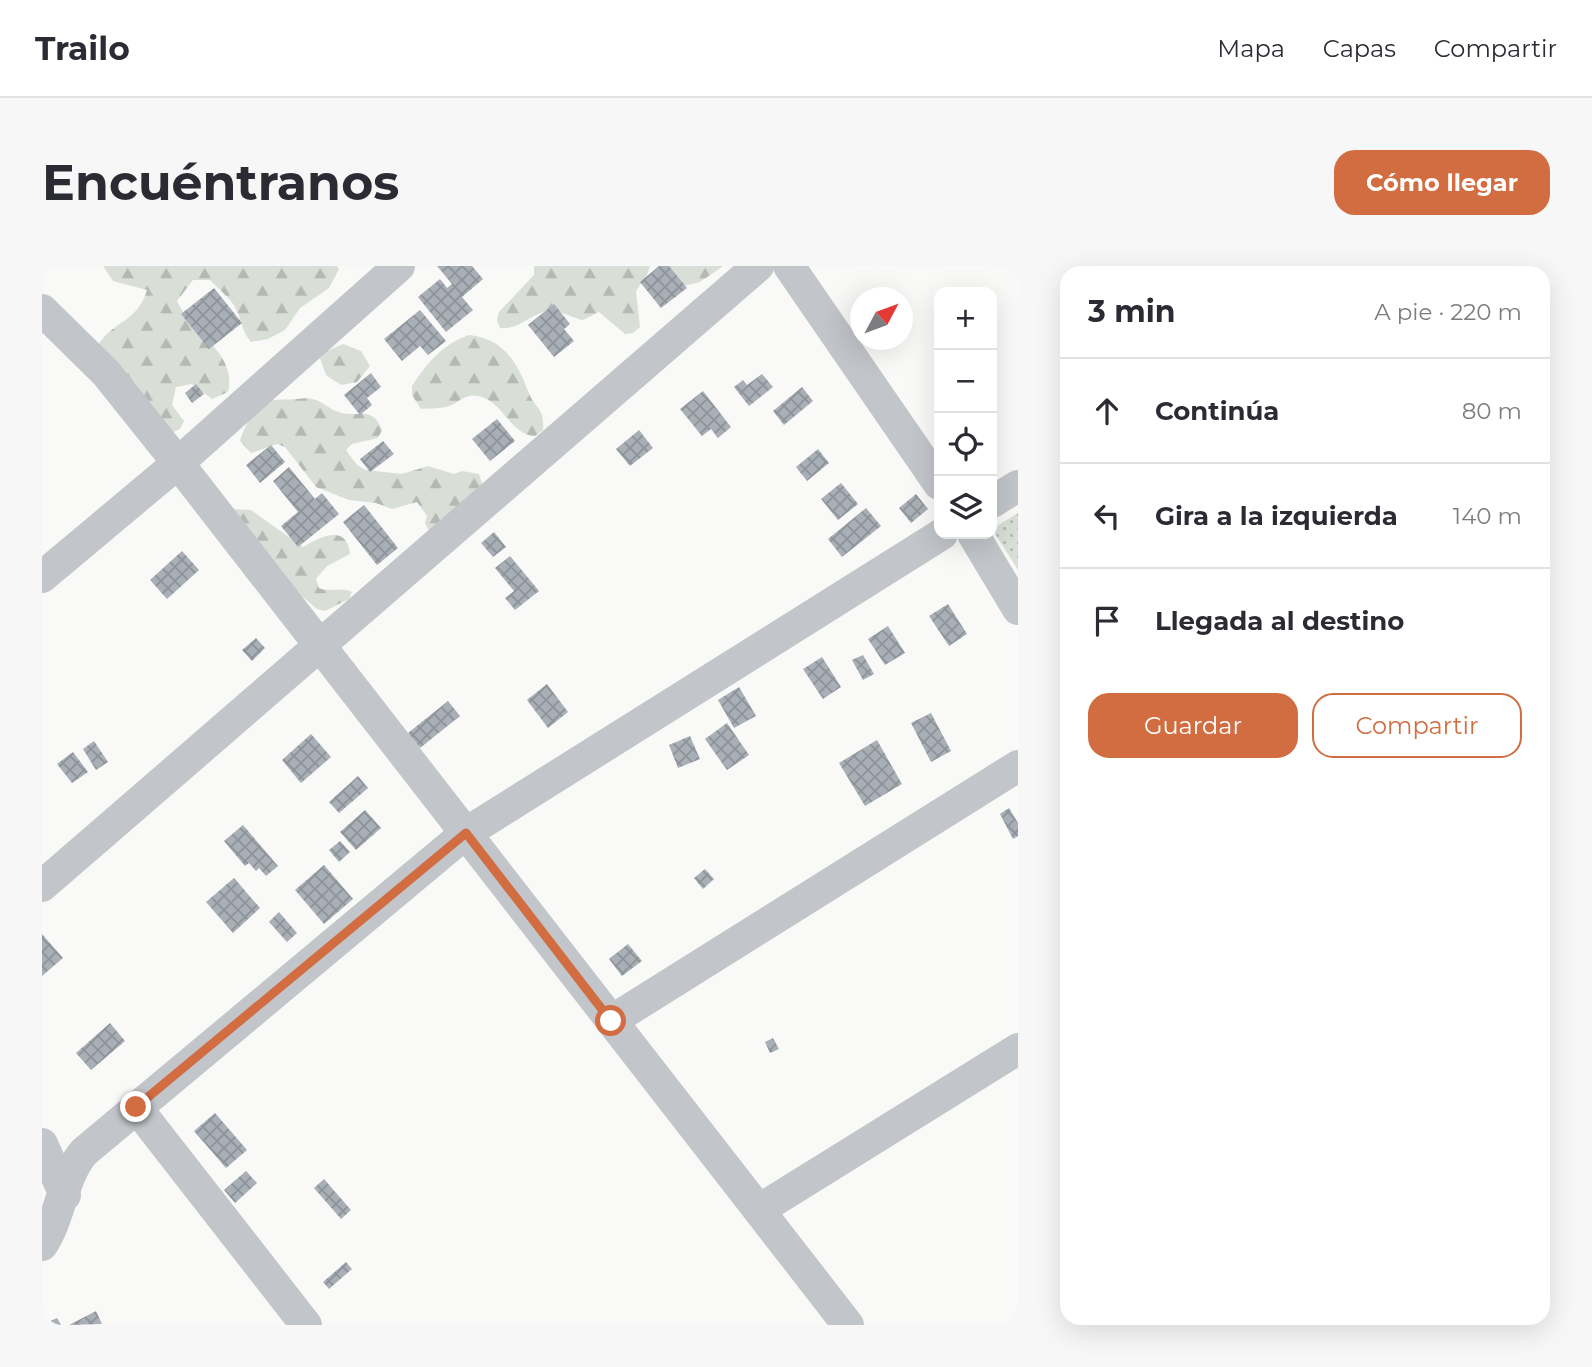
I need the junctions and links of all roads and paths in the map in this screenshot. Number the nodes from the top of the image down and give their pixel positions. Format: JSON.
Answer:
{"nodes":[{"id":1,"x":400,"y":266,"type":"edge"},
{"id":2,"x":758,"y":266,"type":"edge"},
{"id":3,"x":789,"y":266,"type":"edge"},
{"id":4,"x":42,"y":310,"type":"edge"},
{"id":5,"x":178,"y":463,"type":"junction"},
{"id":6,"x":934,"y":477,"type":"edge"},
{"id":7,"x":1018,"y":485,"type":"edge"},
{"id":8,"x":997,"y":499,"type":"edge"},
{"id":9,"x":934,"y":539,"type":"edge"},
{"id":10,"x":976,"y":539,"type":"edge"},
{"id":11,"x":42,"y":577,"type":"edge"},
{"id":12,"x":1018,"y":609,"type":"edge"},
{"id":13,"x":321,"y":647,"type":"junction"},
{"id":14,"x":1018,"y":766,"type":"edge"},
{"id":15,"x":466,"y":833,"type":"junction"},
{"id":16,"x":42,"y":886,"type":"edge"},
{"id":17,"x":611,"y":1021,"type":"junction"},
{"id":18,"x":1018,"y":1049,"type":"edge"},
{"id":19,"x":136,"y":1107,"type":"junction"},
{"id":20,"x":42,"y":1144,"type":"edge"},
{"id":21,"x":65,"y":1195,"type":"junction"},
{"id":22,"x":759,"y":1210,"type":"junction"},
{"id":23,"x":42,"y":1245,"type":"edge"},
{"id":24,"x":295,"y":1321,"type":"edge"},
{"id":25,"x":848,"y":1325,"type":"edge"}],
"edges":[{"from":1,"to":5,"type":"street"},
{"from":2,"to":13,"type":"street"},
{"from":3,"to":6,"type":"street"},
{"from":4,"to":5,"type":"street"},
{"from":5,"to":11,"type":"street"},
{"from":5,"to":13,"type":"street"},
{"from":7,"to":8,"type":"street"},
{"from":9,"to":15,"type":"street"},
{"from":10,"to":12,"type":"street"},
{"from":13,"to":15,"type":"street"},
{"from":13,"to":16,"type":"street"},
{"from":14,"to":17,"type":"street"},
{"from":15,"to":17,"type":"street"},
{"from":15,"to":19,"type":"street"},
{"from":17,"to":22,"type":"street"},
{"from":18,"to":22,"type":"street"},
{"from":19,"to":21,"type":"street"},
{"from":19,"to":24,"type":"street"},
{"from":20,"to":21,"type":"street"},
{"from":21,"to":23,"type":"street"},
{"from":22,"to":25,"type":"street"}]}
